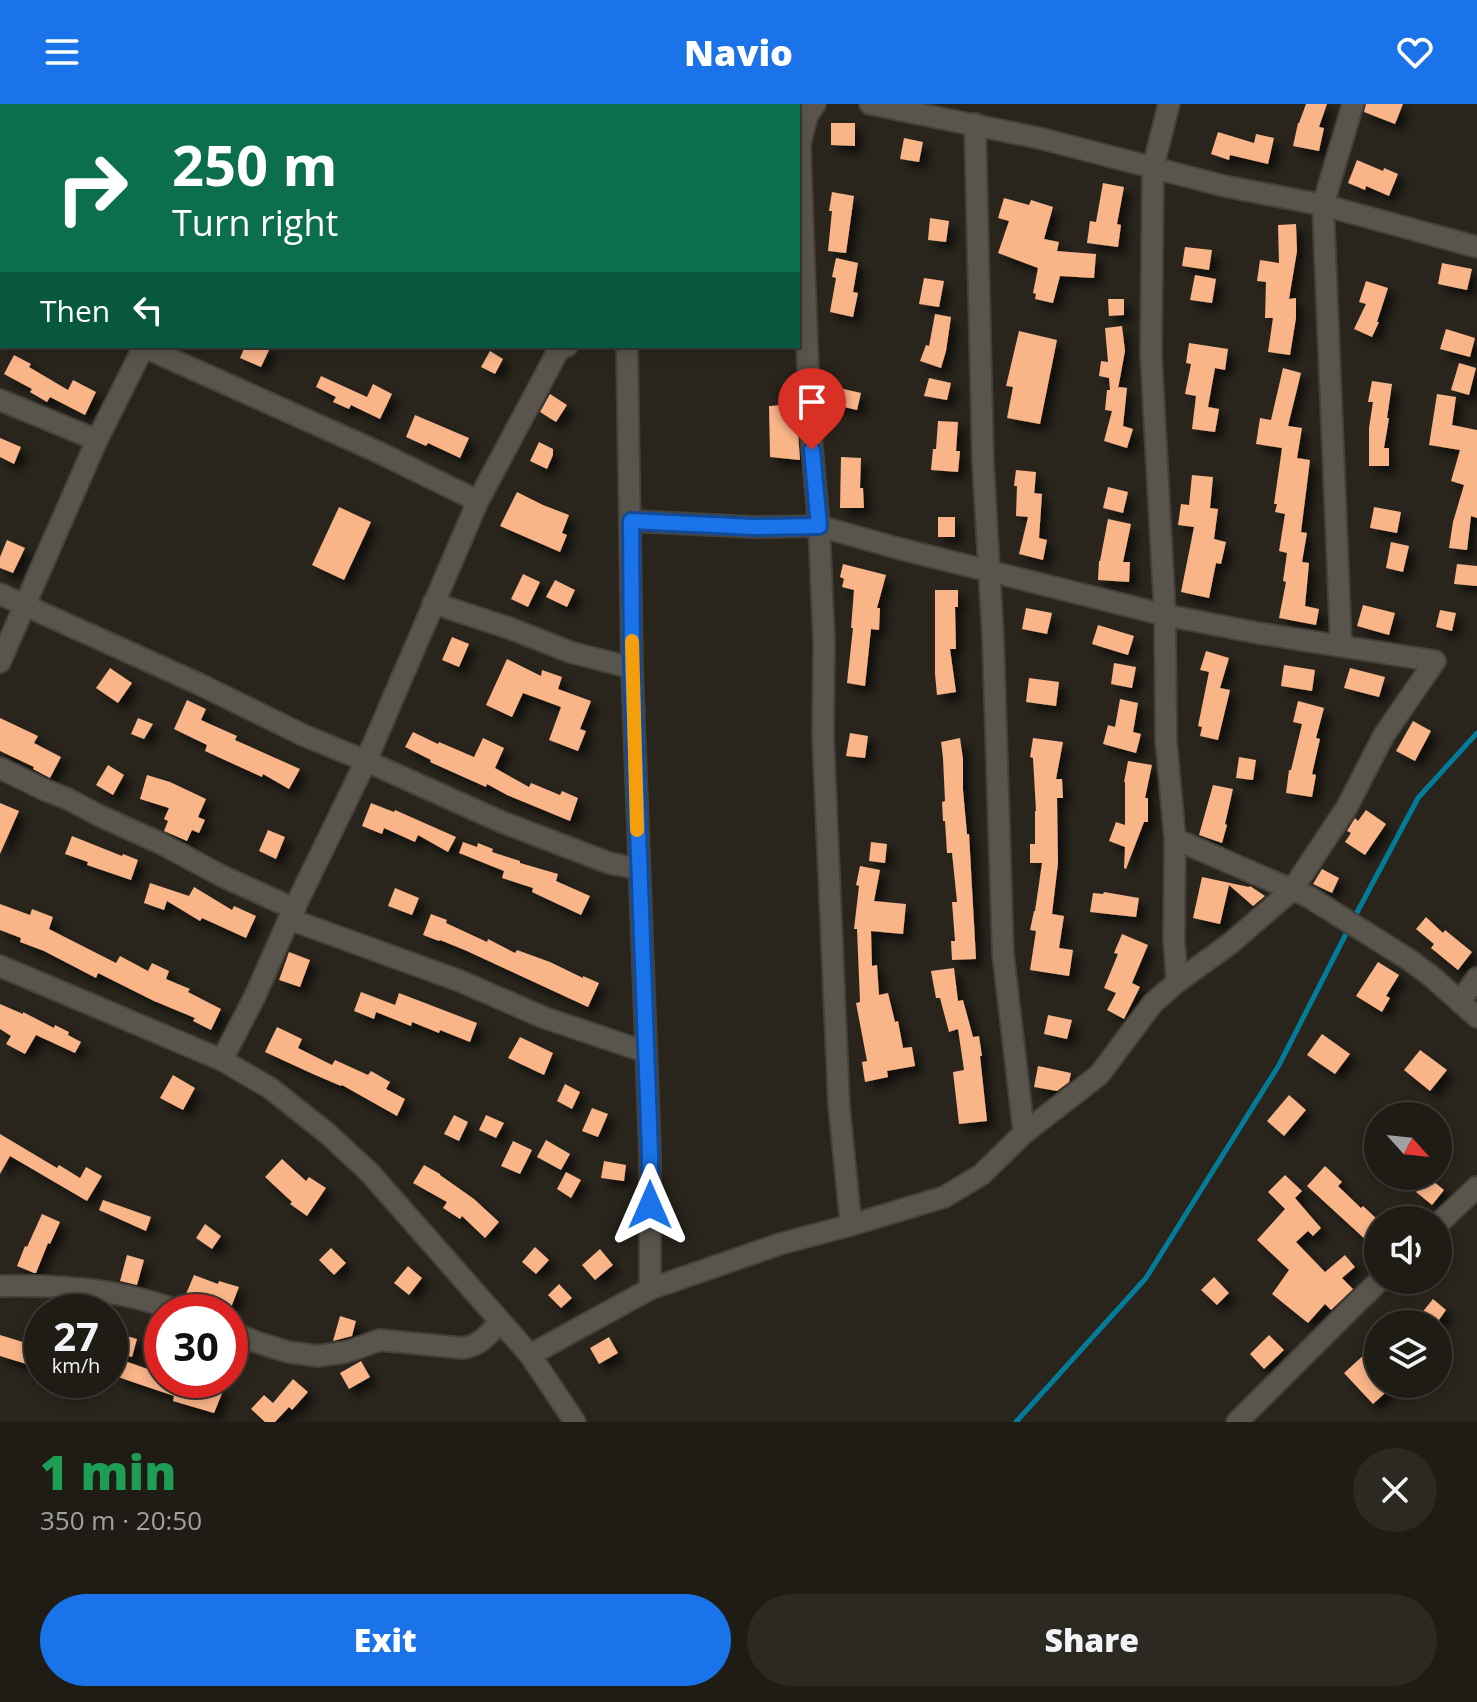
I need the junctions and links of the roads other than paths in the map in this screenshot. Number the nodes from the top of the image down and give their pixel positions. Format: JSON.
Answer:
{"nodes":[{"id":1,"x":815,"y":104,"type":"edge"},
{"id":2,"x":870,"y":104,"type":"edge"},
{"id":3,"x":1169,"y":104,"type":"edge"},
{"id":4,"x":1353,"y":104,"type":"edge"},
{"id":5,"x":975,"y":124,"type":"junction"},
{"id":6,"x":1153,"y":167,"type":"junction"},
{"id":7,"x":1323,"y":205,"type":"junction"},
{"id":8,"x":1477,"y":247,"type":"edge"},
{"id":9,"x":143,"y":348,"type":"edge"},
{"id":10,"x":146,"y":348,"type":"edge"},
{"id":11,"x":559,"y":348,"type":"edge"},
{"id":12,"x":627,"y":348,"type":"edge"},
{"id":13,"x":0,"y":400,"type":"edge"},
{"id":14,"x":97,"y":440,"type":"junction"},
{"id":15,"x":478,"y":501,"type":"junction"},
{"id":16,"x":631,"y":521,"type":"junction"},
{"id":17,"x":819,"y":526,"type":"junction"},
{"id":18,"x":989,"y":570,"type":"junction"},
{"id":19,"x":0,"y":594,"type":"edge"},
{"id":20,"x":433,"y":603,"type":"junction"},
{"id":21,"x":26,"y":605,"type":"junction"},
{"id":22,"x":1165,"y":615,"type":"junction"},
{"id":23,"x":1341,"y":645,"type":"junction"},
{"id":24,"x":0,"y":662,"type":"edge"},
{"id":25,"x":632,"y":668,"type":"junction"},
{"id":26,"x":366,"y":761,"type":"junction"},
{"id":27,"x":0,"y":768,"type":"edge"},
{"id":28,"x":1175,"y":839,"type":"junction"},
{"id":29,"x":639,"y":869,"type":"junction"},
{"id":30,"x":1292,"y":890,"type":"junction"},
{"id":31,"x":292,"y":914,"type":"junction"},
{"id":32,"x":0,"y":966,"type":"edge"},
{"id":33,"x":1477,"y":978,"type":"edge"},
{"id":34,"x":1177,"y":982,"type":"junction"},
{"id":35,"x":1460,"y":1002,"type":"junction"},
{"id":36,"x":1477,"y":1017,"type":"edge"},
{"id":37,"x":646,"y":1052,"type":"junction"},
{"id":38,"x":222,"y":1060,"type":"junction"},
{"id":39,"x":1024,"y":1133,"type":"junction"},
{"id":40,"x":1477,"y":1187,"type":"edge"},
{"id":41,"x":1452,"y":1211,"type":"edge"},
{"id":42,"x":851,"y":1225,"type":"junction"},
{"id":43,"x":0,"y":1286,"type":"edge"},
{"id":44,"x":650,"y":1289,"type":"junction"},
{"id":45,"x":1366,"y":1294,"type":"edge"},
{"id":46,"x":144,"y":1300,"type":"edge"},
{"id":47,"x":500,"y":1322,"type":"junction"},
{"id":48,"x":248,"y":1339,"type":"edge"},
{"id":49,"x":530,"y":1355,"type":"junction"},
{"id":50,"x":575,"y":1422,"type":"edge"},
{"id":51,"x":1237,"y":1422,"type":"edge"}],
"edges":[{"from":1,"to":17,"type":"street"},
{"from":2,"to":5,"type":"street"},
{"from":3,"to":6,"type":"street"},
{"from":4,"to":7,"type":"street"},
{"from":5,"to":6,"type":"street"},
{"from":5,"to":18,"type":"street"},
{"from":6,"to":7,"type":"street"},
{"from":6,"to":22,"type":"street"},
{"from":7,"to":8,"type":"street"},
{"from":7,"to":23,"type":"street"},
{"from":9,"to":14,"type":"street"},
{"from":10,"to":15,"type":"street"},
{"from":11,"to":15,"type":"street"},
{"from":12,"to":16,"type":"street"},
{"from":13,"to":14,"type":"street"},
{"from":14,"to":21,"type":"street"},
{"from":15,"to":20,"type":"street"},
{"from":16,"to":17,"type":"street"},
{"from":16,"to":25,"type":"street"},
{"from":17,"to":18,"type":"street"},
{"from":17,"to":42,"type":"street"},
{"from":18,"to":22,"type":"street"},
{"from":18,"to":39,"type":"street"},
{"from":19,"to":21,"type":"street"},
{"from":20,"to":25,"type":"street"},
{"from":20,"to":26,"type":"street"},
{"from":21,"to":24,"type":"street"},
{"from":21,"to":26,"type":"street"},
{"from":22,"to":23,"type":"street"},
{"from":22,"to":28,"type":"street"},
{"from":23,"to":30,"type":"street"},
{"from":25,"to":29,"type":"street"},
{"from":26,"to":29,"type":"street"},
{"from":26,"to":31,"type":"street"},
{"from":27,"to":31,"type":"street"},
{"from":28,"to":30,"type":"street"},
{"from":28,"to":34,"type":"street"},
{"from":29,"to":37,"type":"street"},
{"from":30,"to":34,"type":"street"},
{"from":30,"to":35,"type":"street"},
{"from":31,"to":37,"type":"street"},
{"from":31,"to":38,"type":"street"},
{"from":32,"to":38,"type":"street"},
{"from":33,"to":35,"type":"street"},
{"from":34,"to":39,"type":"street"},
{"from":35,"to":36,"type":"street"},
{"from":37,"to":44,"type":"street"},
{"from":38,"to":47,"type":"street"},
{"from":39,"to":42,"type":"street"},
{"from":40,"to":41,"type":"street"},
{"from":42,"to":44,"type":"street"},
{"from":43,"to":46,"type":"street"},
{"from":44,"to":49,"type":"street"},
{"from":45,"to":51,"type":"street"},
{"from":47,"to":48,"type":"street"},
{"from":47,"to":49,"type":"street"},
{"from":49,"to":50,"type":"street"}]}
